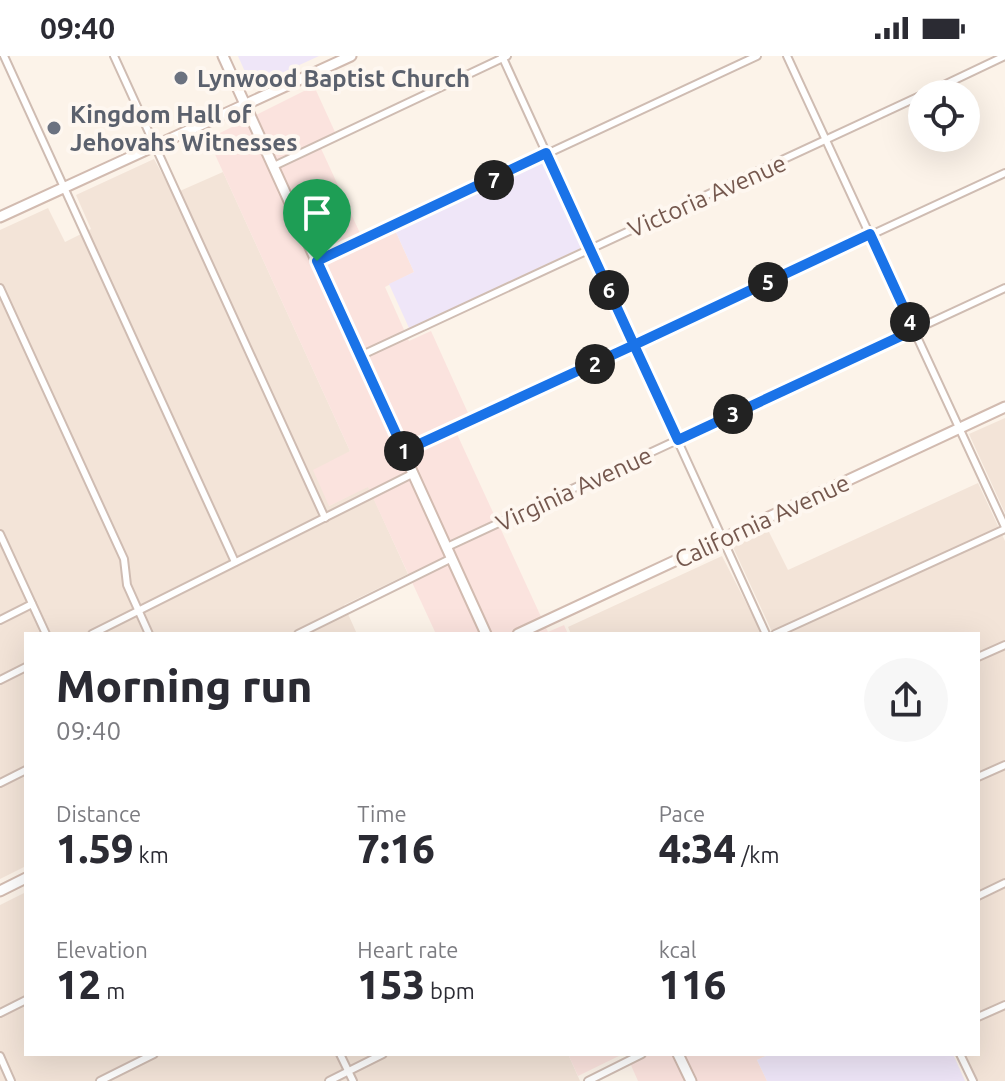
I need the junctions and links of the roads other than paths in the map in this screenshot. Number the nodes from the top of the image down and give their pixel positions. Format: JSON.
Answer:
{"nodes":[{"id":1,"x":4,"y":56,"type":"edge"},
{"id":2,"x":114,"y":56,"type":"edge"},
{"id":3,"x":223,"y":56,"type":"edge"},
{"id":4,"x":351,"y":56,"type":"edge"},
{"id":5,"x":757,"y":56,"type":"edge"},
{"id":6,"x":787,"y":56,"type":"edge"},
{"id":7,"x":1005,"y":56,"type":"edge"},
{"id":8,"x":504,"y":57,"type":"edge"},
{"id":9,"x":955,"y":80,"type":"edge"},
{"id":10,"x":908,"y":103,"type":"edge"},
{"id":11,"x":246,"y":105,"type":"junction"},
{"id":12,"x":827,"y":141,"type":"junction"},
{"id":13,"x":155,"y":146,"type":"junction"},
{"id":14,"x":546,"y":153,"type":"junction"},
{"id":15,"x":274,"y":166,"type":"junction"},
{"id":16,"x":1005,"y":173,"type":"edge"},
{"id":17,"x":64,"y":188,"type":"junction"},
{"id":18,"x":0,"y":217,"type":"edge"},
{"id":19,"x":870,"y":234,"type":"junction"},
{"id":20,"x":590,"y":249,"type":"junction"},
{"id":21,"x":317,"y":261,"type":"junction"},
{"id":22,"x":0,"y":288,"type":"edge"},
{"id":23,"x":1005,"y":288,"type":"edge"},
{"id":24,"x":914,"y":330,"type":"junction"},
{"id":25,"x":634,"y":345,"type":"junction"},
{"id":26,"x":360,"y":356,"type":"junction"},
{"id":27,"x":1005,"y":407,"type":"edge"},
{"id":28,"x":960,"y":428,"type":"junction"},
{"id":29,"x":678,"y":440,"type":"junction"},
{"id":30,"x":404,"y":451,"type":"junction"},
{"id":31,"x":414,"y":473,"type":"junction"},
{"id":32,"x":325,"y":518,"type":"junction"},
{"id":33,"x":1005,"y":528,"type":"edge"},
{"id":34,"x":0,"y":534,"type":"edge"},
{"id":35,"x":723,"y":539,"type":"junction"},
{"id":36,"x":447,"y":547,"type":"junction"},
{"id":37,"x":452,"y":558,"type":"junction"},
{"id":38,"x":235,"y":562,"type":"junction"},
{"id":39,"x":32,"y":604,"type":"junction"},
{"id":40,"x":139,"y":611,"type":"junction"},
{"id":41,"x":0,"y":620,"type":"edge"},
{"id":42,"x":45,"y":632,"type":"edge"},
{"id":43,"x":96,"y":632,"type":"edge"},
{"id":44,"x":148,"y":632,"type":"edge"},
{"id":45,"x":302,"y":632,"type":"edge"},
{"id":46,"x":485,"y":632,"type":"edge"},
{"id":47,"x":522,"y":632,"type":"edge"},
{"id":48,"x":765,"y":632,"type":"edge"},
{"id":49,"x":779,"y":632,"type":"edge"},
{"id":50,"x":1005,"y":645,"type":"edge"},
{"id":51,"x":980,"y":656,"type":"edge"},
{"id":52,"x":24,"y":668,"type":"edge"},
{"id":53,"x":0,"y":680,"type":"edge"},
{"id":54,"x":1005,"y":765,"type":"edge"},
{"id":55,"x":24,"y":771,"type":"edge"},
{"id":56,"x":980,"y":776,"type":"edge"},
{"id":57,"x":0,"y":783,"type":"edge"},
{"id":58,"x":24,"y":879,"type":"edge"},
{"id":59,"x":1005,"y":883,"type":"edge"},
{"id":60,"x":0,"y":891,"type":"edge"},
{"id":61,"x":980,"y":895,"type":"edge"},
{"id":62,"x":24,"y":1001,"type":"edge"},
{"id":63,"x":1005,"y":1005,"type":"edge"},
{"id":64,"x":0,"y":1013,"type":"edge"},
{"id":65,"x":980,"y":1016,"type":"edge"},
{"id":66,"x":0,"y":1056,"type":"edge"},
{"id":67,"x":150,"y":1056,"type":"edge"},
{"id":68,"x":341,"y":1056,"type":"edge"},
{"id":69,"x":379,"y":1056,"type":"edge"},
{"id":70,"x":638,"y":1056,"type":"edge"},
{"id":71,"x":679,"y":1056,"type":"edge"},
{"id":72,"x":961,"y":1056,"type":"edge"},
{"id":73,"x":348,"y":1071,"type":"junction"},
{"id":74,"x":11,"y":1081,"type":"edge"},
{"id":75,"x":100,"y":1081,"type":"edge"},
{"id":76,"x":329,"y":1081,"type":"edge"},
{"id":77,"x":353,"y":1081,"type":"edge"},
{"id":78,"x":588,"y":1081,"type":"edge"},
{"id":79,"x":691,"y":1081,"type":"edge"},
{"id":80,"x":973,"y":1081,"type":"edge"}],
"edges":[{"from":1,"to":17,"type":"street"},
{"from":2,"to":13,"type":"street"},
{"from":3,"to":11,"type":"main road"},
{"from":4,"to":11,"type":"main road"},
{"from":5,"to":14,"type":"street"},
{"from":6,"to":12,"type":"street"},
{"from":7,"to":9,"type":"street","name":"Victoria Avenue"},
{"from":8,"to":14,"type":"street"},
{"from":8,"to":15,"type":"street"},
{"from":10,"to":12,"type":"street","name":"Victoria Avenue"},
{"from":11,"to":13,"type":"main road"},
{"from":11,"to":15,"type":"main road"},
{"from":12,"to":19,"type":"street"},
{"from":12,"to":20,"type":"street","name":"Victoria Avenue"},
{"from":13,"to":17,"type":"main road"},
{"from":13,"to":32,"type":"street"},
{"from":14,"to":20,"type":"street"},
{"from":14,"to":21,"type":"street"},
{"from":15,"to":21,"type":"main road"},
{"from":16,"to":19,"type":"street"},
{"from":17,"to":18,"type":"main road"},
{"from":17,"to":38,"type":"street"},
{"from":19,"to":24,"type":"street"},
{"from":19,"to":25,"type":"street"},
{"from":20,"to":25,"type":"street"},
{"from":20,"to":26,"type":"street","name":"Victoria Avenue"},
{"from":21,"to":26,"type":"main road"},
{"from":22,"to":40,"type":"street"},
{"from":23,"to":24,"type":"street","name":"Virginia Avenue"},
{"from":24,"to":28,"type":"street"},
{"from":24,"to":29,"type":"street","name":"Virginia Avenue"},
{"from":25,"to":29,"type":"street"},
{"from":25,"to":30,"type":"street"},
{"from":26,"to":30,"type":"main road"},
{"from":27,"to":28,"type":"main road","name":"California Avenue"},
{"from":28,"to":33,"type":"street"},
{"from":28,"to":35,"type":"main road","name":"California Avenue"},
{"from":29,"to":35,"type":"street"},
{"from":29,"to":36,"type":"street","name":"Virginia Avenue"},
{"from":30,"to":31,"type":"main road"},
{"from":31,"to":32,"type":"street"},
{"from":31,"to":36,"type":"main road"},
{"from":32,"to":38,"type":"street"},
{"from":33,"to":49,"type":"street"},
{"from":34,"to":39,"type":"street"},
{"from":35,"to":47,"type":"main road","name":"California Avenue"},
{"from":35,"to":48,"type":"street"},
{"from":36,"to":37,"type":"main road"},
{"from":37,"to":45,"type":"street"},
{"from":37,"to":46,"type":"main road"},
{"from":38,"to":40,"type":"street"},
{"from":39,"to":41,"type":"street"},
{"from":39,"to":42,"type":"street"},
{"from":40,"to":43,"type":"street"},
{"from":40,"to":44,"type":"street"},
{"from":50,"to":51,"type":"street"},
{"from":52,"to":53,"type":"street"},
{"from":54,"to":56,"type":"street"},
{"from":55,"to":57,"type":"street"},
{"from":58,"to":60,"type":"main road"},
{"from":59,"to":61,"type":"street"},
{"from":62,"to":64,"type":"street"},
{"from":63,"to":65,"type":"street"},
{"from":66,"to":74,"type":"street"},
{"from":67,"to":75,"type":"street"},
{"from":68,"to":73,"type":"street"},
{"from":69,"to":73,"type":"street"},
{"from":70,"to":78,"type":"street"},
{"from":71,"to":79,"type":"main road"},
{"from":72,"to":80,"type":"street"},
{"from":73,"to":76,"type":"street"},
{"from":73,"to":77,"type":"street"}]}
